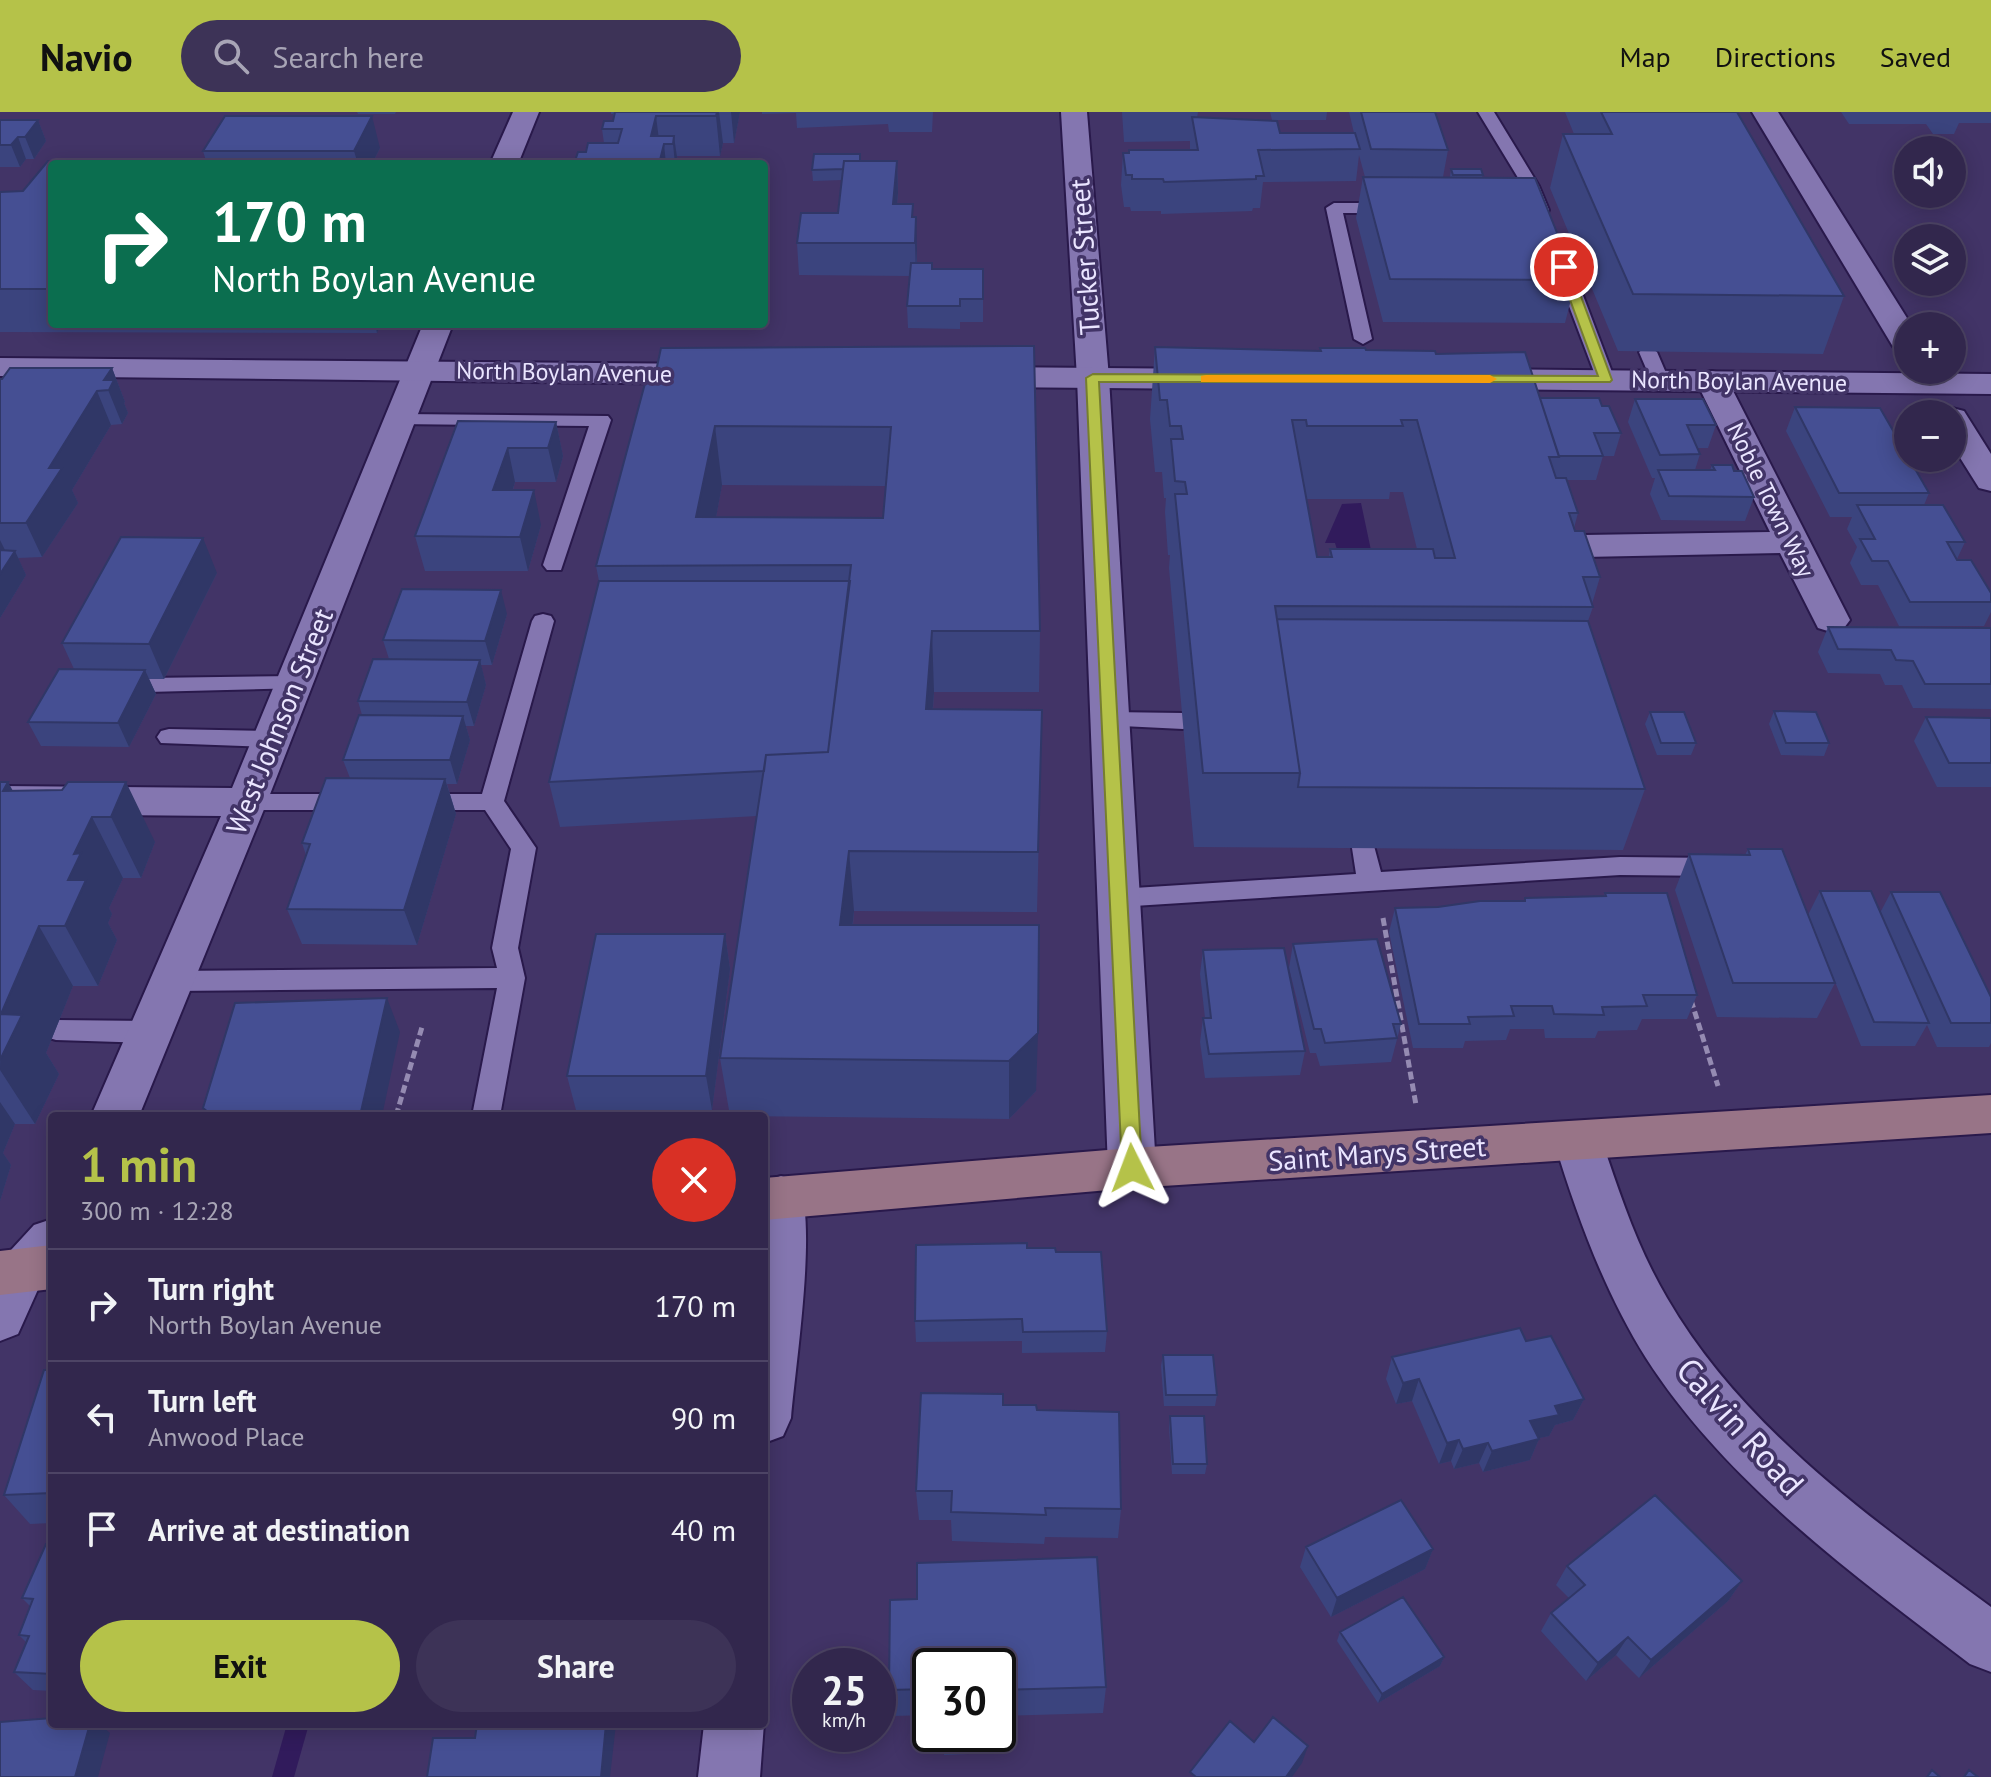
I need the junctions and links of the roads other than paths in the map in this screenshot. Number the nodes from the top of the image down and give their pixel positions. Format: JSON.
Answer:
{"nodes":[{"id":1,"x":526,"y":112,"type":"edge"},
{"id":2,"x":1074,"y":112,"type":"edge"},
{"id":3,"x":1486,"y":112,"type":"edge"},
{"id":4,"x":1765,"y":112,"type":"edge"},
{"id":5,"x":506,"y":160,"type":"edge"},
{"id":6,"x":1413,"y":208,"type":"edge"},
{"id":7,"x":1894,"y":322,"type":"edge"},
{"id":8,"x":436,"y":328,"type":"edge"},
{"id":9,"x":1363,"y":339,"type":"dead end"},
{"id":10,"x":0,"y":367,"type":"edge"},
{"id":11,"x":418,"y":371,"type":"junction"},
{"id":12,"x":746,"y":374,"type":"edge"},
{"id":13,"x":949,"y":377,"type":"edge"},
{"id":14,"x":1093,"y":378,"type":"junction"},
{"id":15,"x":1894,"y":378,"type":"edge"},
{"id":16,"x":1250,"y":379,"type":"edge"},
{"id":17,"x":1449,"y":379,"type":"edge"},
{"id":18,"x":1606,"y":380,"type":"junction"},
{"id":19,"x":1712,"y":381,"type":"junction"},
{"id":20,"x":1966,"y":381,"type":"edge"},
{"id":21,"x":1991,"y":384,"type":"edge"},
{"id":22,"x":401,"y":420,"type":"junction"},
{"id":23,"x":1966,"y":440,"type":"edge"},
{"id":24,"x":1991,"y":481,"type":"edge"},
{"id":25,"x":1792,"y":542,"type":"junction"},
{"id":26,"x":1584,"y":546,"type":"edge"},
{"id":27,"x":554,"y":565,"type":"dead end"},
{"id":28,"x":1831,"y":620,"type":"dead end"},
{"id":29,"x":543,"y":621,"type":"dead end"},
{"id":30,"x":295,"y":683,"type":"junction"},
{"id":31,"x":147,"y":685,"type":"edge"},
{"id":32,"x":1109,"y":720,"type":"junction"},
{"id":33,"x":1183,"y":721,"type":"dead end"},
{"id":34,"x":169,"y":737,"type":"dead end"},
{"id":35,"x":273,"y":739,"type":"junction"},
{"id":36,"x":0,"y":800,"type":"edge"},
{"id":37,"x":247,"y":802,"type":"junction"},
{"id":38,"x":492,"y":802,"type":"junction"},
{"id":39,"x":1364,"y":848,"type":"edge"},
{"id":40,"x":1743,"y":867,"type":"edge"},
{"id":41,"x":1373,"y":881,"type":"junction"},
{"id":42,"x":1118,"y":898,"type":"junction"},
{"id":43,"x":512,"y":978,"type":"junction"},
{"id":44,"x":171,"y":981,"type":"junction"},
{"id":45,"x":56,"y":1030,"type":"dead end"},
{"id":46,"x":150,"y":1032,"type":"junction"},
{"id":47,"x":117,"y":1112,"type":"edge"},
{"id":48,"x":487,"y":1112,"type":"edge"},
{"id":49,"x":1991,"y":1114,"type":"edge"},
{"id":50,"x":1578,"y":1141,"type":"junction"},
{"id":51,"x":1132,"y":1168,"type":"junction"},
{"id":52,"x":772,"y":1198,"type":"edge"},
{"id":53,"x":31,"y":1263,"type":"edge"},
{"id":54,"x":0,"y":1318,"type":"edge"},
{"id":55,"x":768,"y":1377,"type":"edge"},
{"id":56,"x":1991,"y":1643,"type":"edge"},
{"id":57,"x":734,"y":1728,"type":"edge"},
{"id":58,"x":729,"y":1777,"type":"edge"}],
"edges":[{"from":1,"to":5,"type":"street"},
{"from":2,"to":14,"type":"street","name":"Tucker Street"},
{"from":3,"to":18,"type":"lane"},
{"from":4,"to":7,"type":"street"},
{"from":6,"to":9,"type":"lane"},
{"from":8,"to":11,"type":"street","name":"West Johnson Street"},
{"from":10,"to":11,"type":"street","name":"North Boylan Avenue"},
{"from":11,"to":12,"type":"street","name":"North Boylan Avenue"},
{"from":11,"to":22,"type":"street","name":"West Johnson Street"},
{"from":13,"to":14,"type":"street"},
{"from":14,"to":16,"type":"street"},
{"from":14,"to":32,"type":"street","name":"Tucker Street"},
{"from":15,"to":19,"type":"street","name":"North Boylan Avenue"},
{"from":17,"to":18,"type":"street","name":"North Boylan Avenue"},
{"from":18,"to":19,"type":"street","name":"North Boylan Avenue"},
{"from":19,"to":25,"type":"street","name":"Noble Town Way"},
{"from":20,"to":21,"type":"street","name":"North Boylan Avenue"},
{"from":22,"to":27,"type":"lane"},
{"from":22,"to":30,"type":"street","name":"West Johnson Street"},
{"from":23,"to":24,"type":"street"},
{"from":25,"to":26,"type":"street"},
{"from":25,"to":28,"type":"street","name":"Noble Town Way"},
{"from":29,"to":38,"type":"lane"},
{"from":30,"to":31,"type":"lane"},
{"from":30,"to":35,"type":"street","name":"West Johnson Street"},
{"from":32,"to":33,"type":"lane"},
{"from":32,"to":42,"type":"street","name":"Tucker Street"},
{"from":34,"to":35,"type":"lane"},
{"from":35,"to":37,"type":"street","name":"West Johnson Street"},
{"from":36,"to":37,"type":"street"},
{"from":37,"to":38,"type":"lane"},
{"from":37,"to":44,"type":"street","name":"West Johnson Street"},
{"from":38,"to":43,"type":"lane"},
{"from":39,"to":41,"type":"lane"},
{"from":40,"to":41,"type":"lane"},
{"from":41,"to":42,"type":"lane"},
{"from":42,"to":51,"type":"street","name":"Tucker Street"},
{"from":43,"to":44,"type":"lane"},
{"from":43,"to":48,"type":"lane"},
{"from":44,"to":46,"type":"street","name":"West Johnson Street"},
{"from":45,"to":46,"type":"lane"},
{"from":46,"to":47,"type":"street","name":"West Johnson Street"},
{"from":49,"to":50,"type":"main road","name":"Saint Marys Street"},
{"from":50,"to":51,"type":"main road","name":"Saint Marys Street"},
{"from":50,"to":56,"type":"street","name":"Calvin Road"},
{"from":51,"to":52,"type":"main road","name":"Saint Marys Street"},
{"from":52,"to":55,"type":"street"},
{"from":53,"to":54,"type":"street"},
{"from":57,"to":58,"type":"street"}]}
